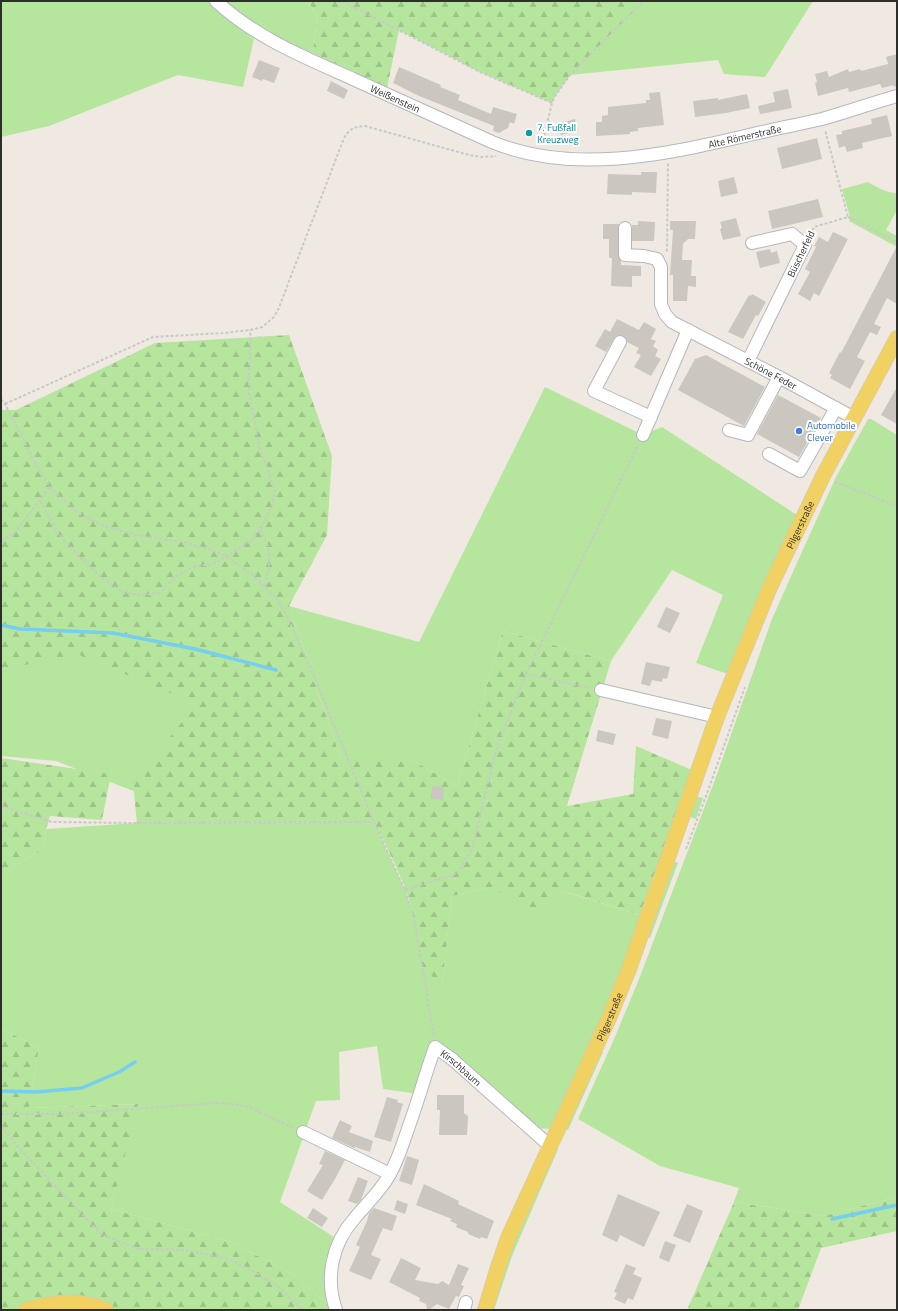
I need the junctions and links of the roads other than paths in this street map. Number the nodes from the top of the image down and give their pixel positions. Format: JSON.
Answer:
{"nodes":[{"id":1,"x":216,"y":1,"type":"edge"},
{"id":2,"x":897,"y":96,"type":"edge"},
{"id":3,"x":590,"y":159,"type":"joint"},
{"id":4,"x":625,"y":228,"type":"dead end"},
{"id":5,"x":752,"y":243,"type":"dead end"},
{"id":6,"x":688,"y":330,"type":"junction"},
{"id":7,"x":897,"y":338,"type":"edge"},
{"id":8,"x":620,"y":342,"type":"dead end"},
{"id":9,"x":748,"y":361,"type":"junction"},
{"id":10,"x":779,"y":377,"type":"junction"},
{"id":11,"x":836,"y":408,"type":"junction"},
{"id":12,"x":651,"y":417,"type":"junction"},
{"id":13,"x":854,"y":418,"type":"junction"},
{"id":14,"x":729,"y":430,"type":"dead end"},
{"id":15,"x":643,"y":435,"type":"road end"},
{"id":16,"x":769,"y":454,"type":"dead end"},
{"id":17,"x":601,"y":690,"type":"road end"},
{"id":18,"x":718,"y":717,"type":"junction"},
{"id":19,"x":303,"y":1132,"type":"road end"},
{"id":20,"x":550,"y":1146,"type":"junction"},
{"id":21,"x":390,"y":1174,"type":"junction"},
{"id":22,"x":26,"y":1310,"type":"edge"},
{"id":23,"x":106,"y":1310,"type":"edge"},
{"id":24,"x":336,"y":1310,"type":"edge"},
{"id":25,"x":485,"y":1310,"type":"edge"}],
"edges":[{"from":1,"to":3,"type":"street","name":"Weißenstein"},
{"from":2,"to":3,"type":"street","name":"Alte Römerstraße"},
{"from":4,"to":6,"type":"street","name":"Schöne Feder"},
{"from":5,"to":9,"type":"street","name":"Büscherfeld"},
{"from":6,"to":9,"type":"street","name":"Schöne Feder"},
{"from":6,"to":12,"type":"street"},
{"from":7,"to":13,"type":"main road","name":"Pilgerstraße"},
{"from":8,"to":12,"type":"street"},
{"from":9,"to":10,"type":"street","name":"Schöne Feder"},
{"from":10,"to":11,"type":"street","name":"Schöne Feder"},
{"from":10,"to":14,"type":"street"},
{"from":11,"to":13,"type":"street","name":"Schöne Feder"},
{"from":11,"to":16,"type":"street"},
{"from":12,"to":15,"type":"street"},
{"from":13,"to":18,"type":"main road","name":"Pilgerstraße"},
{"from":17,"to":18,"type":"street"},
{"from":18,"to":20,"type":"main road","name":"Pilgerstraße"},
{"from":19,"to":21,"type":"street"},
{"from":20,"to":21,"type":"street","name":"Kirschbaum"},
{"from":20,"to":25,"type":"main road","name":"Pilgerstraße"},
{"from":21,"to":24,"type":"street","name":"Kirschbaum"},
{"from":22,"to":23,"type":"main road"}]}
